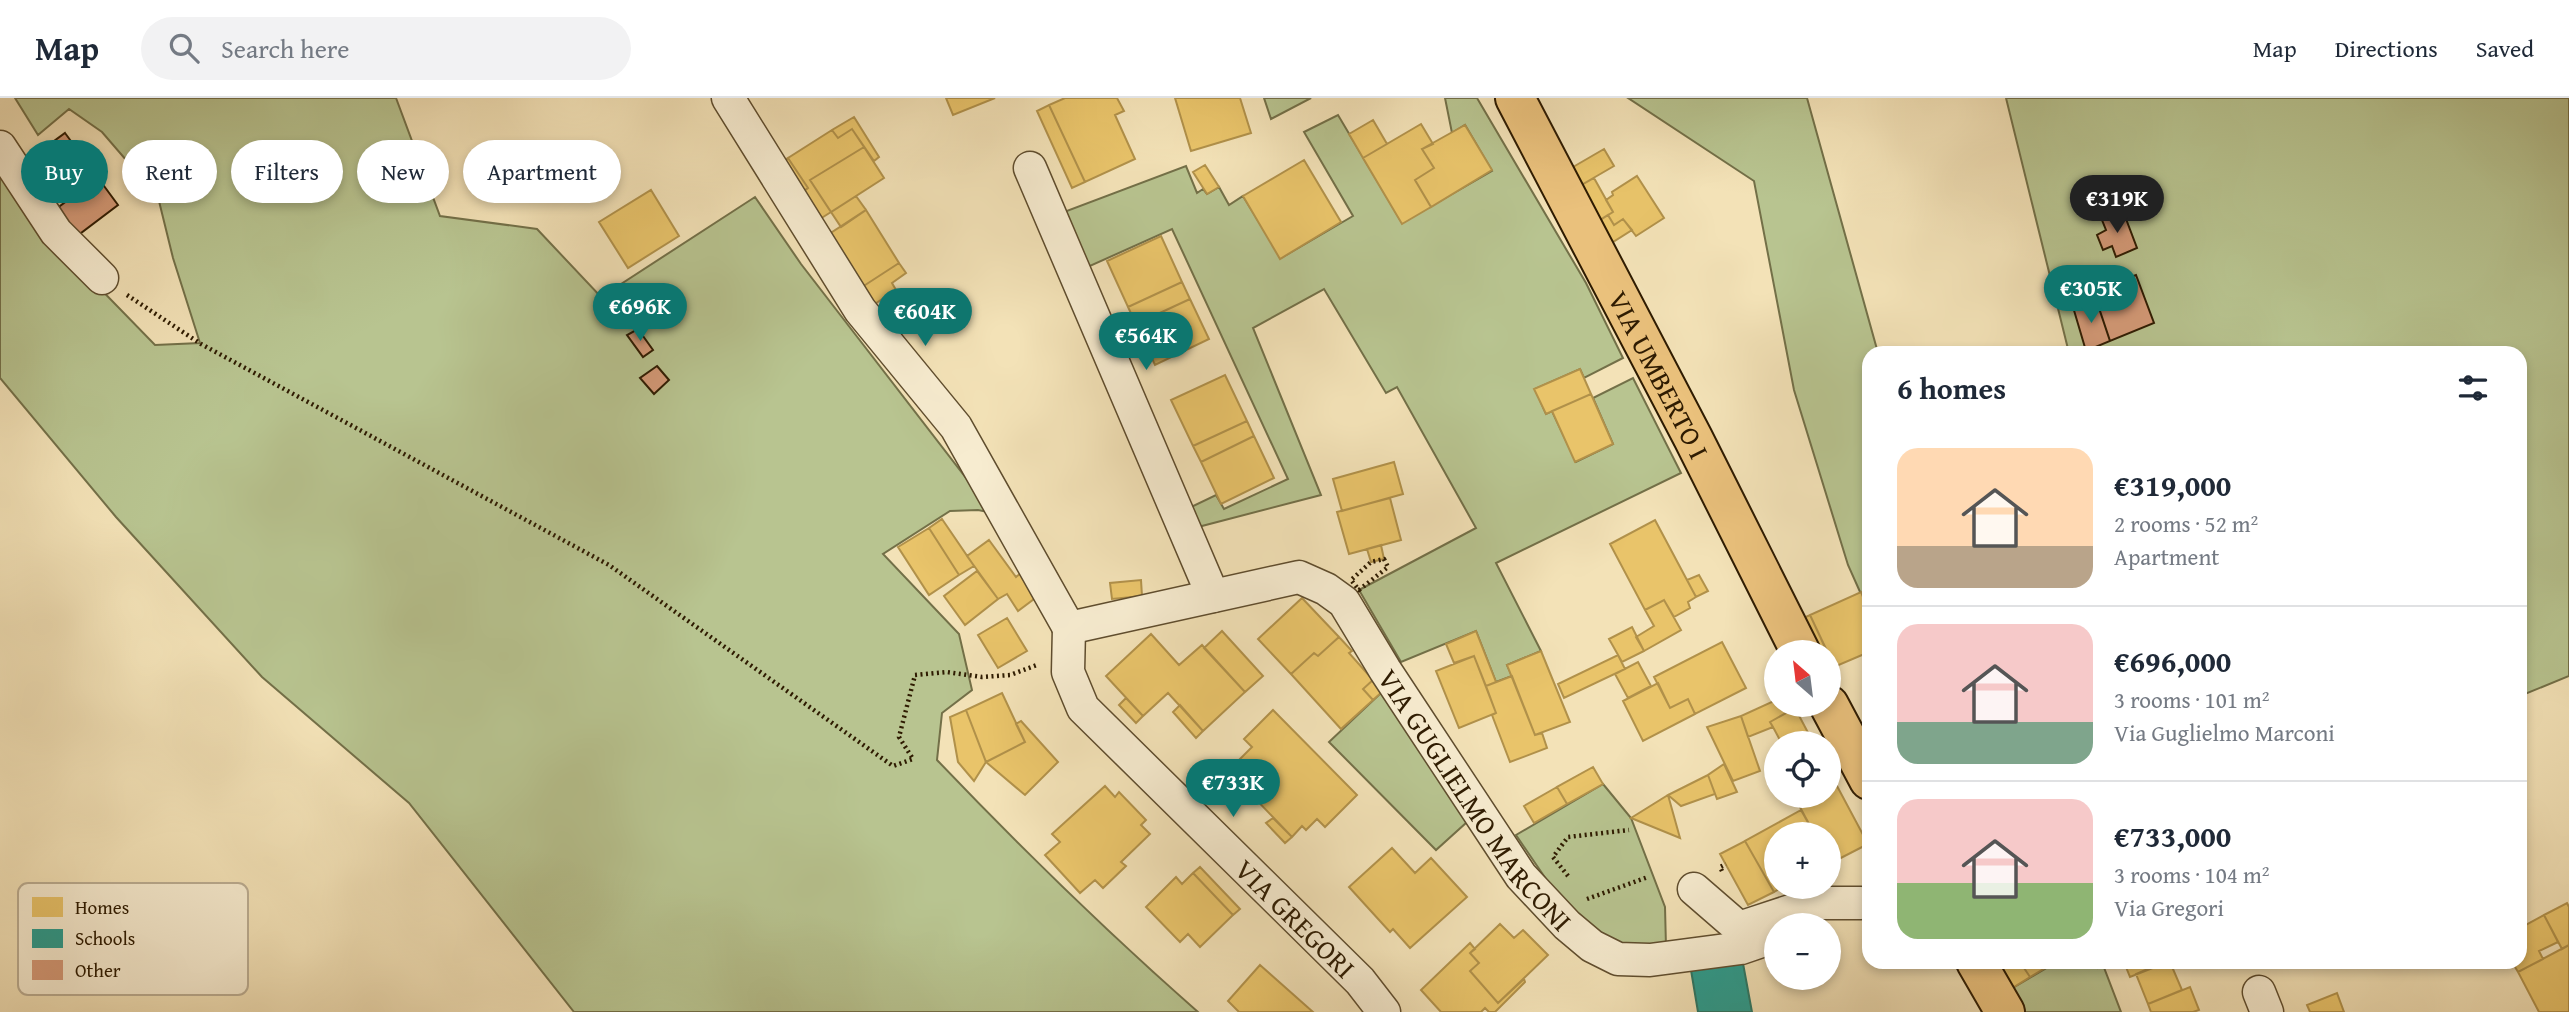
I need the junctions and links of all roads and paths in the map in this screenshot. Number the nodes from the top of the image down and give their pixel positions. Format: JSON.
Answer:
{"nodes":[{"id":1,"x":729,"y":98,"type":"edge"},
{"id":2,"x":1515,"y":98,"type":"edge"},
{"id":3,"x":0,"y":146,"type":"edge"},
{"id":4,"x":1030,"y":168,"type":"dead end"},
{"id":5,"x":102,"y":278,"type":"joint"},
{"id":6,"x":1351,"y":580,"type":"joint"},
{"id":7,"x":1213,"y":596,"type":"junction"},
{"id":8,"x":1069,"y":628,"type":"junction"},
{"id":9,"x":1794,"y":640,"type":"edge"},
{"id":10,"x":1836,"y":718,"type":"edge"},
{"id":11,"x":1862,"y":767,"type":"edge"},
{"id":12,"x":1629,"y":830,"type":"dead end"},
{"id":13,"x":1648,"y":877,"type":"dead end"},
{"id":14,"x":1569,"y":878,"type":"dead end"},
{"id":15,"x":1578,"y":889,"type":"dead end"},
{"id":16,"x":1694,"y":889,"type":"dead end"},
{"id":17,"x":1586,"y":900,"type":"junction"},
{"id":18,"x":1862,"y":901,"type":"edge"},
{"id":19,"x":1862,"y":902,"type":"edge"},
{"id":20,"x":1594,"y":909,"type":"dead end"},
{"id":21,"x":1838,"y":913,"type":"edge"},
{"id":22,"x":1764,"y":940,"type":"edge"},
{"id":23,"x":1980,"y":969,"type":"edge"},
{"id":24,"x":1384,"y":1012,"type":"edge"},
{"id":25,"x":2005,"y":1012,"type":"edge"}],
"edges":[{"from":1,"to":8,"type":"street"},
{"from":2,"to":9,"type":"main road","name":"VIA UMBERTO I"},
{"from":3,"to":5,"type":"street"},
{"from":4,"to":7,"type":"street"},
{"from":5,"to":8,"type":"path"},
{"from":6,"to":6,"type":"path"},
{"from":7,"to":8,"type":"street","name":"VIA GUGLIELMO MARCONI"},
{"from":7,"to":22,"type":"street","name":"VIA GUGLIELMO MARCONI"},
{"from":8,"to":24,"type":"street","name":"VIA GREGORI"},
{"from":10,"to":11,"type":"main road"},
{"from":12,"to":14,"type":"path"},
{"from":13,"to":17,"type":"path"},
{"from":15,"to":17,"type":"path"},
{"from":16,"to":18,"type":"street"},
{"from":17,"to":20,"type":"path"},
{"from":19,"to":21,"type":"street"},
{"from":23,"to":25,"type":"main road"}]}
